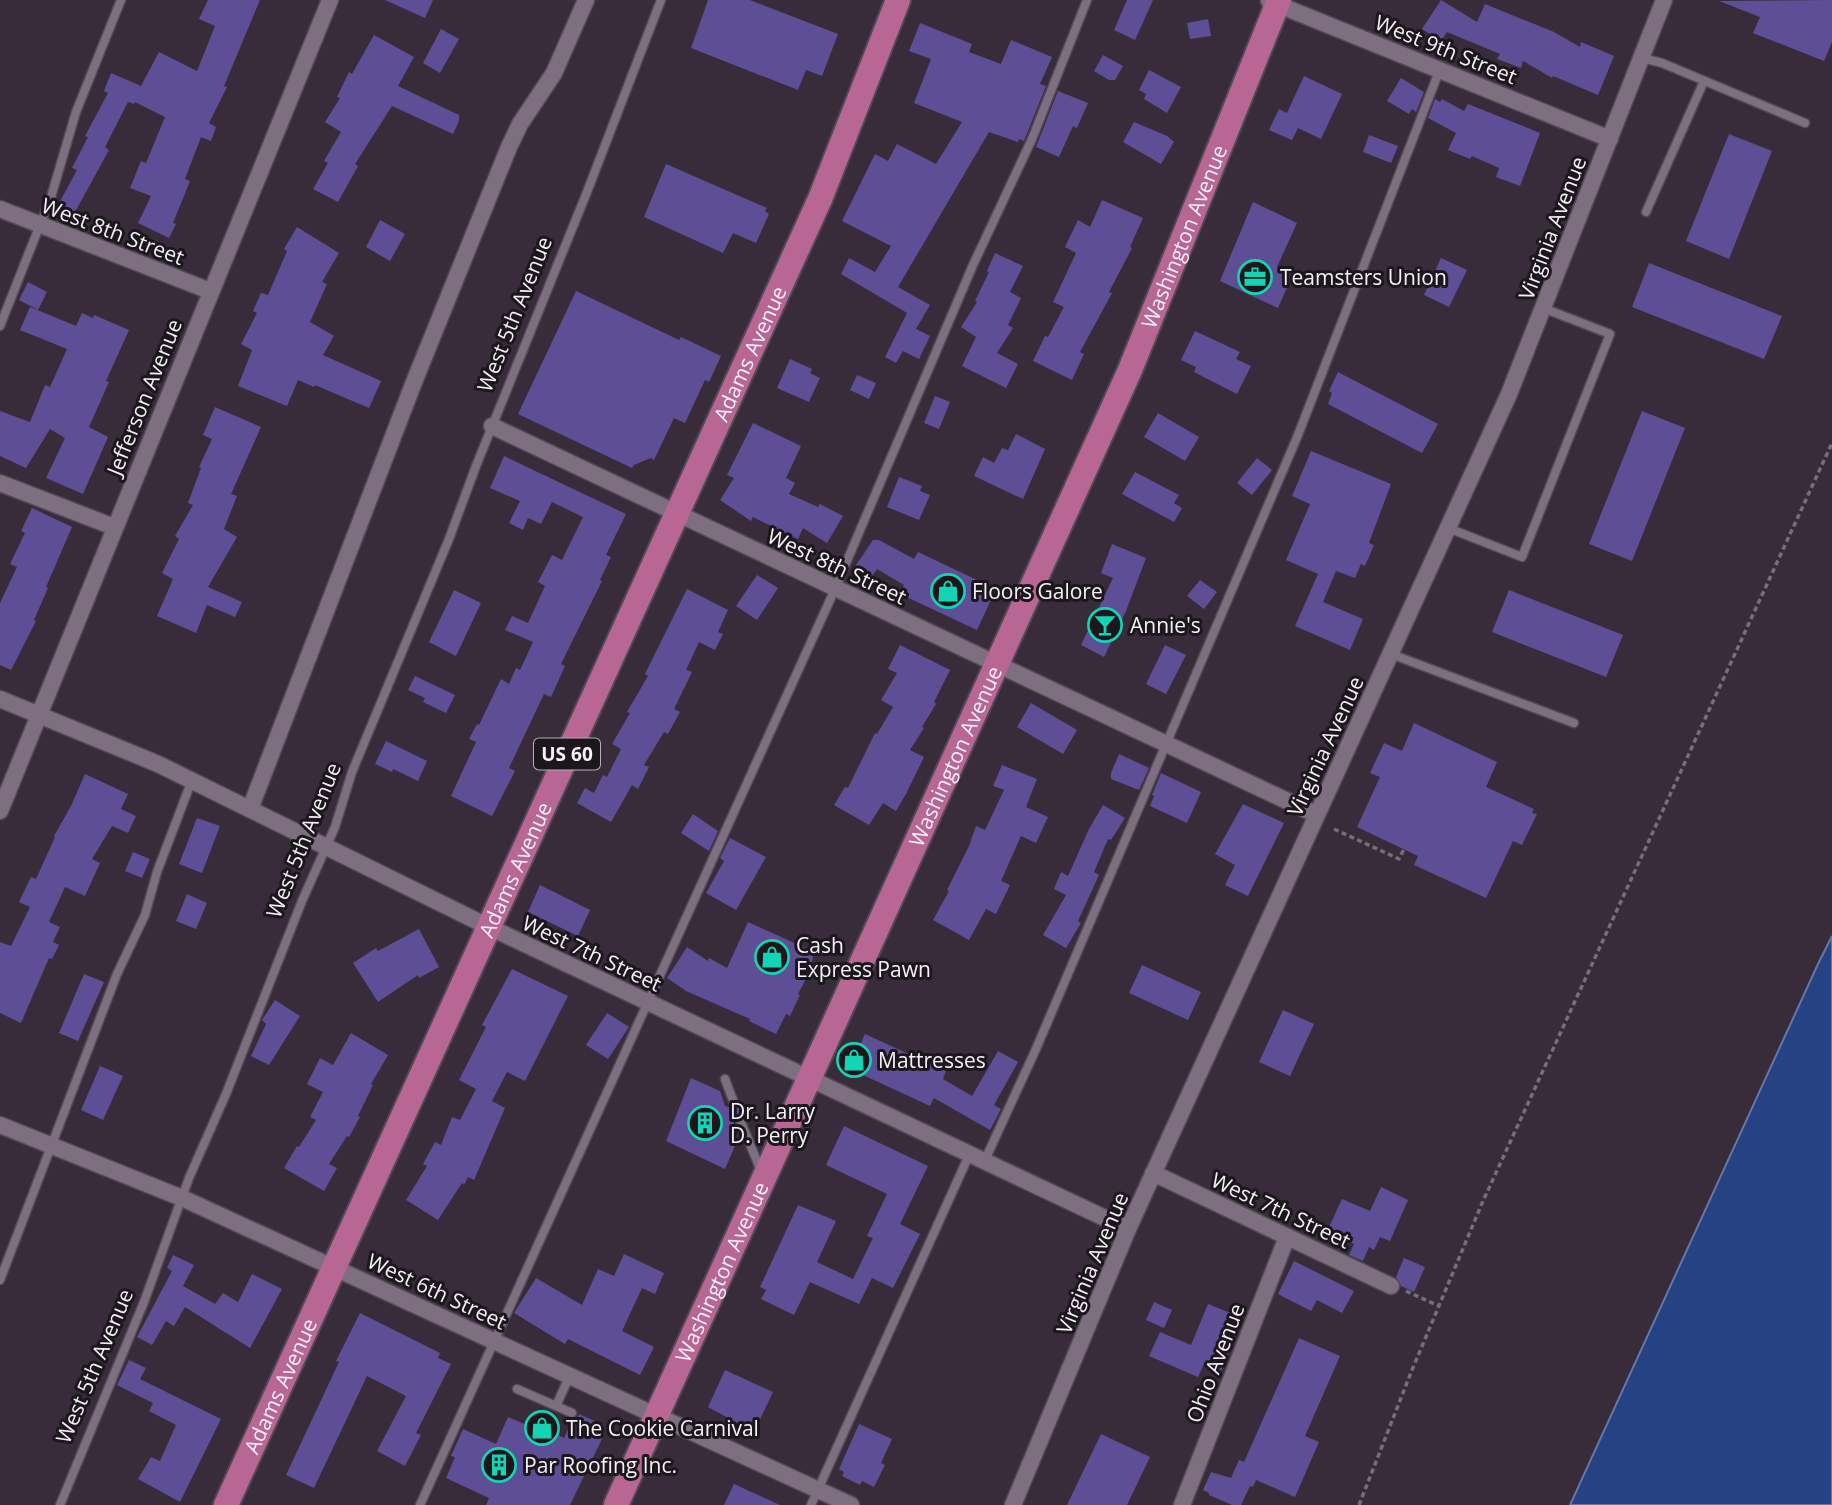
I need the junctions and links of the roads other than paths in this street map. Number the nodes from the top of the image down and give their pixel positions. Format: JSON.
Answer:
{"nodes":[{"id":1,"x":121,"y":0,"type":"edge"},
{"id":2,"x":330,"y":0,"type":"edge"},
{"id":3,"x":586,"y":0,"type":"edge"},
{"id":4,"x":661,"y":0,"type":"edge"},
{"id":5,"x":898,"y":0,"type":"edge"},
{"id":6,"x":1087,"y":0,"type":"edge"},
{"id":7,"x":1664,"y":0,"type":"edge"},
{"id":8,"x":1274,"y":1,"type":"edge"},
{"id":9,"x":1642,"y":58,"type":"junction"},
{"id":10,"x":1440,"y":69,"type":"junction"},
{"id":11,"x":1704,"y":81,"type":"junction"},
{"id":12,"x":1805,"y":123,"type":"dead end"},
{"id":13,"x":1610,"y":139,"type":"junction"},
{"id":14,"x":0,"y":209,"type":"edge"},
{"id":15,"x":1646,"y":212,"type":"dead end"},
{"id":16,"x":40,"y":224,"type":"junction"},
{"id":17,"x":210,"y":291,"type":"junction"},
{"id":18,"x":1543,"y":308,"type":"junction"},
{"id":19,"x":0,"y":326,"type":"edge"},
{"id":20,"x":492,"y":426,"type":"junction"},
{"id":21,"x":0,"y":483,"type":"edge"},
{"id":22,"x":676,"y":513,"type":"junction"},
{"id":23,"x":114,"y":527,"type":"junction"},
{"id":24,"x":1448,"y":528,"type":"junction"},
{"id":25,"x":835,"y":589,"type":"junction"},
{"id":26,"x":1391,"y":654,"type":"junction"},
{"id":27,"x":996,"y":664,"type":"junction"},
{"id":28,"x":0,"y":699,"type":"edge"},
{"id":29,"x":38,"y":714,"type":"junction"},
{"id":30,"x":1574,"y":723,"type":"dead end"},
{"id":31,"x":1166,"y":744,"type":"junction"},
{"id":32,"x":192,"y":780,"type":"junction"},
{"id":33,"x":250,"y":809,"type":"junction"},
{"id":34,"x":0,"y":811,"type":"edge"},
{"id":35,"x":1317,"y":815,"type":"junction"},
{"id":36,"x":327,"y":846,"type":"junction"},
{"id":37,"x":489,"y":927,"type":"junction"},
{"id":38,"x":648,"y":1002,"type":"junction"},
{"id":39,"x":809,"y":1078,"type":"junction"},
{"id":40,"x":725,"y":1079,"type":"dead end"},
{"id":41,"x":734,"y":1103,"type":"dead end"},
{"id":42,"x":741,"y":1122,"type":"dead end"},
{"id":43,"x":0,"y":1125,"type":"edge"},
{"id":44,"x":53,"y":1146,"type":"junction"},
{"id":45,"x":970,"y":1153,"type":"junction"},
{"id":46,"x":985,"y":1160,"type":"junction"},
{"id":47,"x":1153,"y":1173,"type":"junction"},
{"id":48,"x":764,"y":1178,"type":"junction"},
{"id":49,"x":182,"y":1198,"type":"junction"},
{"id":50,"x":1128,"y":1229,"type":"junction"},
{"id":51,"x":1287,"y":1237,"type":"junction"},
{"id":52,"x":335,"y":1267,"type":"junction"},
{"id":53,"x":0,"y":1280,"type":"edge"},
{"id":54,"x":1397,"y":1288,"type":"road end"},
{"id":55,"x":495,"y":1341,"type":"junction"},
{"id":56,"x":570,"y":1375,"type":"junction"},
{"id":57,"x":517,"y":1389,"type":"dead end"},
{"id":58,"x":556,"y":1406,"type":"junction"},
{"id":59,"x":572,"y":1413,"type":"dead end"},
{"id":60,"x":657,"y":1414,"type":"junction"},
{"id":61,"x":818,"y":1489,"type":"junction"},
{"id":62,"x":61,"y":1505,"type":"edge"},
{"id":63,"x":226,"y":1505,"type":"edge"},
{"id":64,"x":420,"y":1505,"type":"edge"},
{"id":65,"x":615,"y":1505,"type":"edge"},
{"id":66,"x":811,"y":1505,"type":"edge"},
{"id":67,"x":851,"y":1505,"type":"edge"},
{"id":68,"x":1013,"y":1505,"type":"edge"},
{"id":69,"x":1182,"y":1505,"type":"edge"}],
"edges":[{"from":1,"to":16,"type":"lane"},
{"from":2,"to":17,"type":"street","name":"Jefferson Avenue"},
{"from":3,"to":33,"type":"street"},
{"from":4,"to":20,"type":"lane","name":"West 5th Avenue"},
{"from":5,"to":22,"type":"main road","name":"Adams Avenue","number":"US 60"},
{"from":6,"to":25,"type":"lane"},
{"from":7,"to":9,"type":"street","name":"Virginia Avenue"},
{"from":8,"to":10,"type":"street","name":"West 9th Street"},
{"from":8,"to":27,"type":"main road","name":"Washington Avenue"},
{"from":9,"to":11,"type":"lane"},
{"from":9,"to":13,"type":"street","name":"Virginia Avenue"},
{"from":10,"to":13,"type":"street","name":"West 9th Street"},
{"from":10,"to":31,"type":"lane"},
{"from":11,"to":12,"type":"lane"},
{"from":11,"to":15,"type":"lane"},
{"from":13,"to":18,"type":"street","name":"Virginia Avenue"},
{"from":14,"to":16,"type":"street","name":"West 8th Street"},
{"from":16,"to":17,"type":"street","name":"West 8th Street"},
{"from":16,"to":19,"type":"lane"},
{"from":17,"to":23,"type":"street","name":"Jefferson Avenue"},
{"from":18,"to":24,"type":"street","name":"Virginia Avenue"},
{"from":18,"to":24,"type":"lane"},
{"from":20,"to":22,"type":"street","name":"West 8th Street"},
{"from":20,"to":36,"type":"lane","name":"West 5th Avenue"},
{"from":21,"to":23,"type":"street"},
{"from":22,"to":25,"type":"street","name":"West 8th Street"},
{"from":22,"to":37,"type":"main road","name":"Adams Avenue","number":"US 60"},
{"from":23,"to":29,"type":"street","name":"Jefferson Avenue"},
{"from":24,"to":26,"type":"street","name":"Virginia Avenue"},
{"from":25,"to":27,"type":"street","name":"West 8th Street"},
{"from":25,"to":38,"type":"lane"},
{"from":26,"to":30,"type":"lane"},
{"from":26,"to":35,"type":"street","name":"Virginia Avenue"},
{"from":27,"to":31,"type":"street","name":"West 8th Street"},
{"from":27,"to":39,"type":"main road","name":"Washington Avenue"},
{"from":28,"to":29,"type":"street","name":"West 7th Street"},
{"from":29,"to":32,"type":"street","name":"West 7th Street"},
{"from":29,"to":34,"type":"street","name":"Jefferson Avenue"},
{"from":31,"to":35,"type":"street","name":"West 8th Street"},
{"from":31,"to":46,"type":"lane"},
{"from":32,"to":33,"type":"street","name":"West 7th Street"},
{"from":32,"to":44,"type":"lane"},
{"from":33,"to":36,"type":"street","name":"West 7th Street"},
{"from":35,"to":47,"type":"street","name":"Virginia Avenue"},
{"from":36,"to":37,"type":"street","name":"West 7th Street"},
{"from":36,"to":49,"type":"lane","name":"West 5th Avenue"},
{"from":37,"to":38,"type":"street","name":"West 7th Street"},
{"from":37,"to":52,"type":"main road","name":"Adams Avenue","number":"US 60"},
{"from":38,"to":39,"type":"street","name":"West 7th Street"},
{"from":38,"to":55,"type":"lane"},
{"from":39,"to":45,"type":"street","name":"West 7th Street"},
{"from":39,"to":48,"type":"main road","name":"Washington Avenue"},
{"from":40,"to":41,"type":"lane"},
{"from":42,"to":48,"type":"lane"},
{"from":43,"to":44,"type":"street","name":"West 6th Street"},
{"from":44,"to":49,"type":"street","name":"West 6th Street"},
{"from":44,"to":53,"type":"lane"},
{"from":45,"to":46,"type":"street","name":"West 7th Street"},
{"from":45,"to":61,"type":"lane"},
{"from":46,"to":50,"type":"street","name":"West 7th Street"},
{"from":47,"to":50,"type":"street","name":"Virginia Avenue"},
{"from":47,"to":51,"type":"street","name":"West 7th Street"},
{"from":48,"to":60,"type":"main road","name":"Washington Avenue"},
{"from":49,"to":52,"type":"street","name":"West 6th Street"},
{"from":49,"to":62,"type":"lane","name":"West 5th Avenue"},
{"from":50,"to":68,"type":"street","name":"Virginia Avenue"},
{"from":51,"to":54,"type":"street","name":"West 7th Street"},
{"from":51,"to":69,"type":"street","name":"Ohio Avenue"},
{"from":52,"to":55,"type":"street","name":"West 6th Street"},
{"from":52,"to":63,"type":"main road","name":"Adams Avenue","number":"US 60"},
{"from":55,"to":56,"type":"street","name":"West 6th Street"},
{"from":55,"to":64,"type":"lane"},
{"from":56,"to":58,"type":"lane"},
{"from":56,"to":60,"type":"street","name":"West 6th Street"},
{"from":57,"to":58,"type":"lane"},
{"from":58,"to":59,"type":"lane"},
{"from":60,"to":61,"type":"street","name":"West 6th Street"},
{"from":60,"to":65,"type":"main road","name":"Washington Avenue"},
{"from":61,"to":66,"type":"lane"},
{"from":61,"to":67,"type":"street","name":"West 6th Street"}]}
